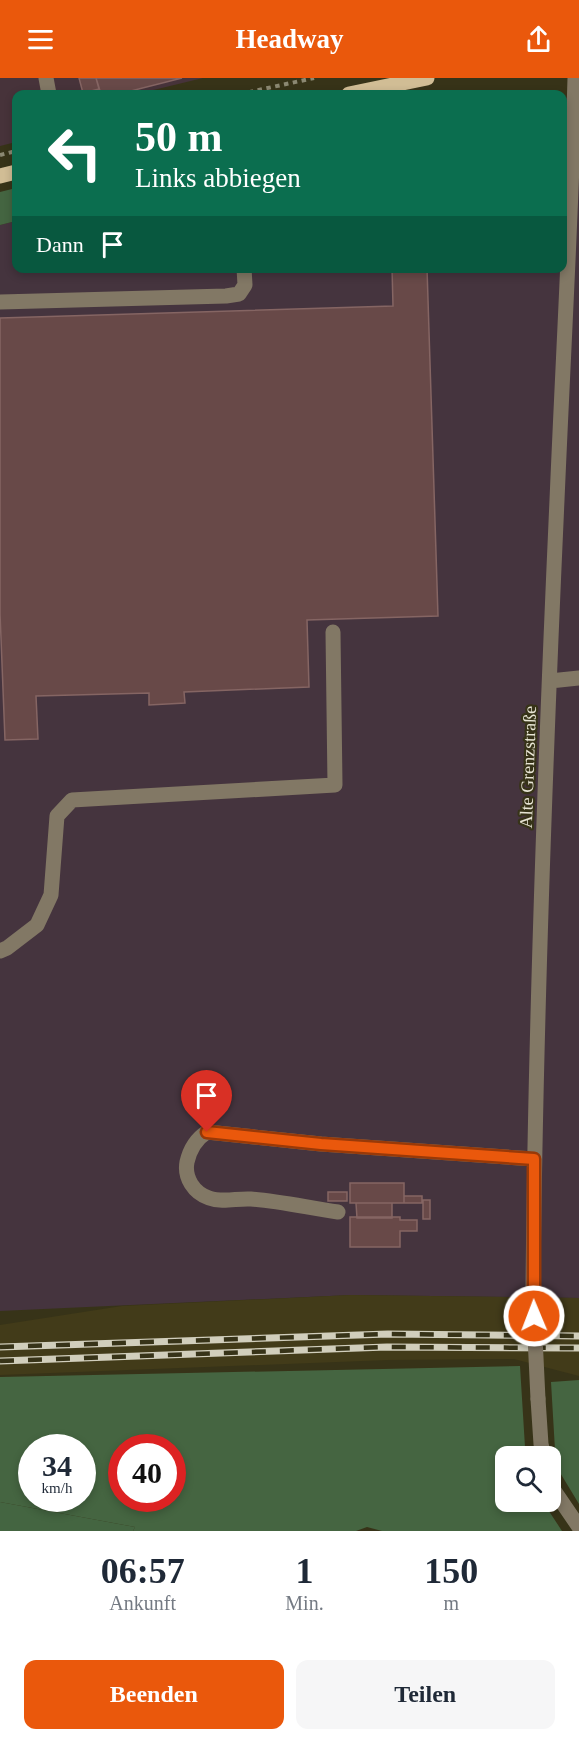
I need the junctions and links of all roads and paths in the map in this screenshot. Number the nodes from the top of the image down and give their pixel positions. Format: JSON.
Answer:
{"nodes":[{"id":1,"x":314,"y":78,"type":"edge"},
{"id":2,"x":427,"y":78,"type":"edge"},
{"id":3,"x":575,"y":78,"type":"edge"},
{"id":4,"x":258,"y":90,"type":"edge"},
{"id":5,"x":368,"y":90,"type":"edge"},
{"id":6,"x":567,"y":271,"type":"edge"},
{"id":7,"x":244,"y":273,"type":"edge"},
{"id":8,"x":567,"y":273,"type":"edge"},
{"id":9,"x":0,"y":302,"type":"edge"},
{"id":10,"x":333,"y":632,"type":"dead end"},
{"id":11,"x":579,"y":678,"type":"edge"},
{"id":12,"x":550,"y":681,"type":"junction"},
{"id":13,"x":0,"y":951,"type":"edge"},
{"id":14,"x":534,"y":1159,"type":"junction"},
{"id":15,"x":338,"y":1212,"type":"dead end"},
{"id":16,"x":542,"y":1446,"type":"edge"},
{"id":17,"x":561,"y":1501,"type":"edge"},
{"id":18,"x":579,"y":1527,"type":"edge"}],
"edges":[{"from":1,"to":4,"type":"path"},
{"from":2,"to":5,"type":"main road"},
{"from":3,"to":6,"type":"street","name":"Alte Grenzstraße"},
{"from":7,"to":9,"type":"street"},
{"from":8,"to":12,"type":"street","name":"Alte Grenzstraße"},
{"from":10,"to":13,"type":"street"},
{"from":11,"to":12,"type":"street"},
{"from":12,"to":14,"type":"street","name":"Alte Grenzstraße"},
{"from":14,"to":15,"type":"street"},
{"from":14,"to":16,"type":"street","name":"Alte Grenzstraße","bridge":true},
{"from":17,"to":18,"type":"street"}]}
